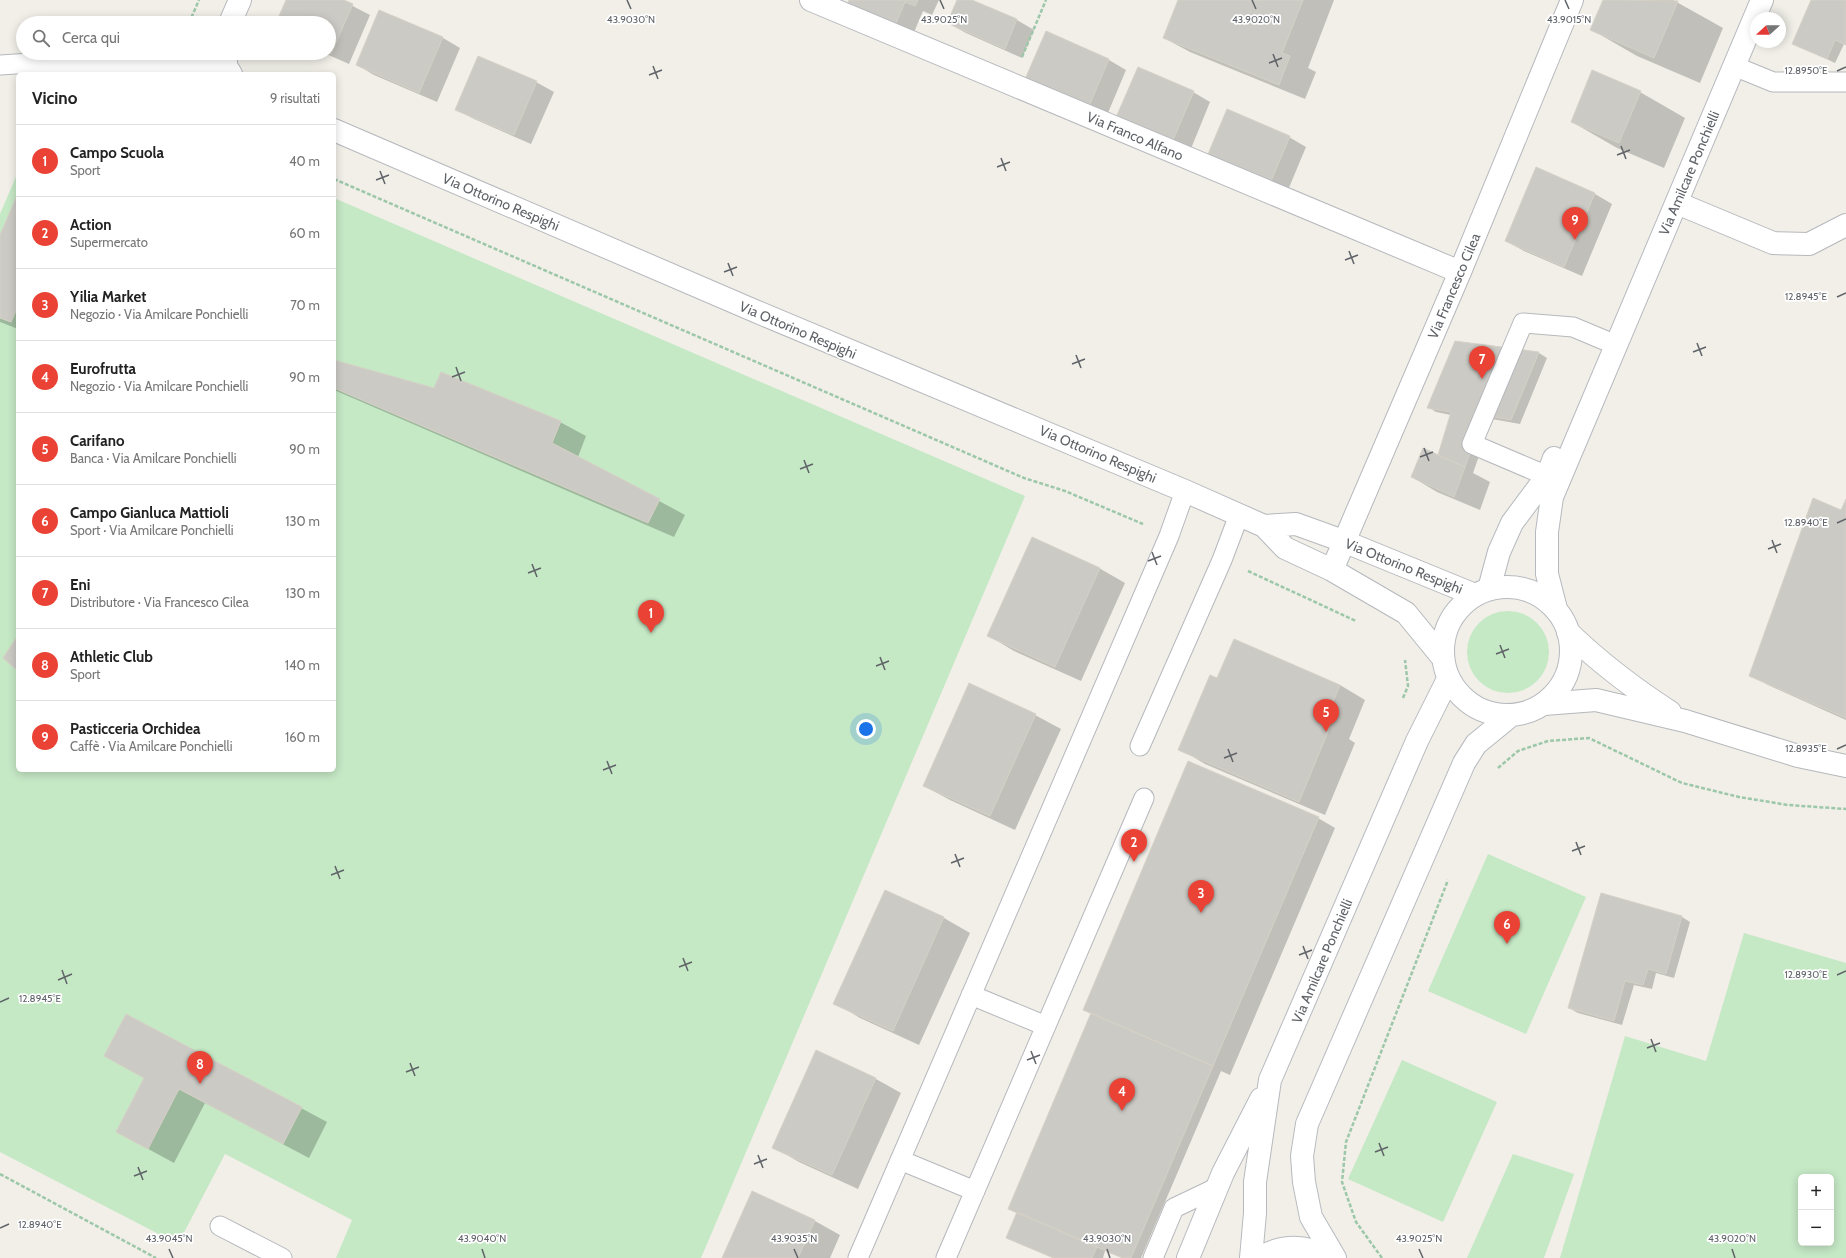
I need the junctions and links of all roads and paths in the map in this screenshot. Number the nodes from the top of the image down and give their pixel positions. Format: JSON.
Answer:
{"nodes":[{"id":1,"x":199,"y":0,"type":"edge"},
{"id":2,"x":240,"y":0,"type":"edge"},
{"id":3,"x":810,"y":0,"type":"edge"},
{"id":4,"x":1046,"y":0,"type":"edge"},
{"id":5,"x":1572,"y":0,"type":"edge"},
{"id":6,"x":1762,"y":0,"type":"edge"},
{"id":7,"x":192,"y":16,"type":"edge"},
{"id":8,"x":233,"y":16,"type":"edge"},
{"id":9,"x":228,"y":64,"type":"edge"},
{"id":10,"x":0,"y":65,"type":"edge"},
{"id":11,"x":1734,"y":66,"type":"junction"},
{"id":12,"x":1846,"y":82,"type":"edge"},
{"id":13,"x":1011,"y":84,"type":"junction"},
{"id":14,"x":336,"y":131,"type":"edge"},
{"id":15,"x":336,"y":180,"type":"edge"},
{"id":16,"x":1677,"y":203,"type":"junction"},
{"id":17,"x":1846,"y":225,"type":"edge"},
{"id":18,"x":1460,"y":272,"type":"junction"},
{"id":19,"x":1616,"y":345,"type":"junction"},
{"id":20,"x":1546,"y":476,"type":"junction"},
{"id":21,"x":1185,"y":491,"type":"junction"},
{"id":22,"x":1240,"y":515,"type":"junction"},
{"id":23,"x":1145,"y":525,"type":"dead end"},
{"id":24,"x":1264,"y":526,"type":"junction"},
{"id":25,"x":1343,"y":541,"type":"junction"},
{"id":26,"x":1222,"y":560,"type":"junction"},
{"id":27,"x":1332,"y":570,"type":"junction"},
{"id":28,"x":1482,"y":592,"type":"junction"},
{"id":29,"x":1556,"y":609,"type":"junction"},
{"id":30,"x":1360,"y":622,"type":"dead end"},
{"id":31,"x":1568,"y":632,"type":"junction"},
{"id":32,"x":1405,"y":656,"type":"dead end"},
{"id":33,"x":1442,"y":657,"type":"junction"},
{"id":34,"x":1448,"y":679,"type":"junction"},
{"id":35,"x":1402,"y":699,"type":"dead end"},
{"id":36,"x":1544,"y":704,"type":"junction"},
{"id":37,"x":1509,"y":716,"type":"junction"},
{"id":38,"x":1685,"y":721,"type":"junction"},
{"id":39,"x":1140,"y":746,"type":"dead end"},
{"id":40,"x":1846,"y":766,"type":"edge"},
{"id":41,"x":1494,"y":770,"type":"dead end"},
{"id":42,"x":1144,"y":798,"type":"dead end"},
{"id":43,"x":1846,"y":809,"type":"edge"},
{"id":44,"x":1449,"y":878,"type":"dead end"},
{"id":45,"x":971,"y":995,"type":"junction"},
{"id":46,"x":1046,"y":1026,"type":"junction"},
{"id":47,"x":1270,"y":1080,"type":"junction"},
{"id":48,"x":900,"y":1160,"type":"junction"},
{"id":49,"x":0,"y":1174,"type":"edge"},
{"id":50,"x":1218,"y":1186,"type":"junction"},
{"id":51,"x":975,"y":1191,"type":"junction"},
{"id":52,"x":220,"y":1226,"type":"dead end"},
{"id":53,"x":156,"y":1258,"type":"edge"},
{"id":54,"x":282,"y":1258,"type":"edge"},
{"id":55,"x":858,"y":1258,"type":"edge"},
{"id":56,"x":946,"y":1258,"type":"edge"},
{"id":57,"x":1153,"y":1258,"type":"edge"},
{"id":58,"x":1188,"y":1258,"type":"edge"},
{"id":59,"x":1251,"y":1258,"type":"edge"},
{"id":60,"x":1258,"y":1258,"type":"edge"},
{"id":61,"x":1330,"y":1258,"type":"edge"},
{"id":62,"x":1334,"y":1258,"type":"edge"},
{"id":63,"x":1382,"y":1258,"type":"edge"}],
"edges":[{"from":1,"to":7,"type":"path"},
{"from":2,"to":8,"type":"street"},
{"from":3,"to":13,"type":"street","name":"Via Franco Alfano"},
{"from":4,"to":13,"type":"path"},
{"from":5,"to":18,"type":"street","name":"Via Francesco Cilea"},
{"from":6,"to":11,"type":"street","name":"Via Amilcare Ponchielli"},
{"from":9,"to":10,"type":"lane"},
{"from":11,"to":12,"type":"lane"},
{"from":11,"to":16,"type":"street","name":"Via Amilcare Ponchielli"},
{"from":13,"to":18,"type":"street","name":"Via Franco Alfano"},
{"from":14,"to":21,"type":"street","name":"Via Ottorino Respighi"},
{"from":15,"to":23,"type":"path"},
{"from":16,"to":17,"type":"street"},
{"from":16,"to":19,"type":"street","name":"Via Amilcare Ponchielli"},
{"from":18,"to":25,"type":"street","name":"Via Francesco Cilea"},
{"from":19,"to":20,"type":"street","name":"Via Amilcare Ponchielli"},
{"from":19,"to":20,"type":"lane"},
{"from":19,"to":29,"type":"street","name":"Via Amilcare Ponchielli"},
{"from":20,"to":28,"type":"street","name":"Via Amilcare Ponchielli"},
{"from":21,"to":22,"type":"street","name":"Via Ottorino Respighi"},
{"from":21,"to":45,"type":"lane"},
{"from":22,"to":24,"type":"street","name":"Via Ottorino Respighi"},
{"from":22,"to":26,"type":"lane"},
{"from":24,"to":25,"type":"street","name":"Via Ottorino Respighi"},
{"from":24,"to":27,"type":"street","name":"Via Ottorino Respighi"},
{"from":25,"to":27,"type":"street","name":"Via Francesco Cilea"},
{"from":25,"to":28,"type":"street","name":"Via Ottorino Respighi"},
{"from":26,"to":30,"type":"path"},
{"from":26,"to":39,"type":"lane"},
{"from":27,"to":33,"type":"street","name":"Via Ottorino Respighi"},
{"from":28,"to":29,"type":"street","name":"Via Amilcare Ponchielli"},
{"from":28,"to":33,"type":"street","name":"Via Amilcare Ponchielli"},
{"from":29,"to":31,"type":"street","name":"Via Amilcare Ponchielli"},
{"from":31,"to":36,"type":"street","name":"Via Amilcare Ponchielli"},
{"from":31,"to":38,"type":"street"},
{"from":32,"to":35,"type":"path"},
{"from":33,"to":34,"type":"street","name":"Via Amilcare Ponchielli"},
{"from":34,"to":37,"type":"street","name":"Via Amilcare Ponchielli"},
{"from":34,"to":47,"type":"street","name":"Via Amilcare Ponchielli"},
{"from":36,"to":37,"type":"street","name":"Via Amilcare Ponchielli"},
{"from":36,"to":38,"type":"street"},
{"from":37,"to":62,"type":"street","name":"Via Amilcare Ponchielli"},
{"from":38,"to":40,"type":"street"},
{"from":41,"to":43,"type":"path"},
{"from":42,"to":46,"type":"lane"},
{"from":44,"to":63,"type":"path"},
{"from":45,"to":46,"type":"lane"},
{"from":45,"to":48,"type":"lane"},
{"from":46,"to":51,"type":"lane"},
{"from":47,"to":50,"type":"street"},
{"from":47,"to":59,"type":"street","name":"Via Amilcare Ponchielli"},
{"from":48,"to":51,"type":"lane"},
{"from":48,"to":55,"type":"lane"},
{"from":49,"to":53,"type":"path"},
{"from":50,"to":57,"type":"lane"},
{"from":50,"to":58,"type":"street"},
{"from":51,"to":56,"type":"lane"},
{"from":52,"to":54,"type":"lane"},
{"from":60,"to":61,"type":"street"}]}
